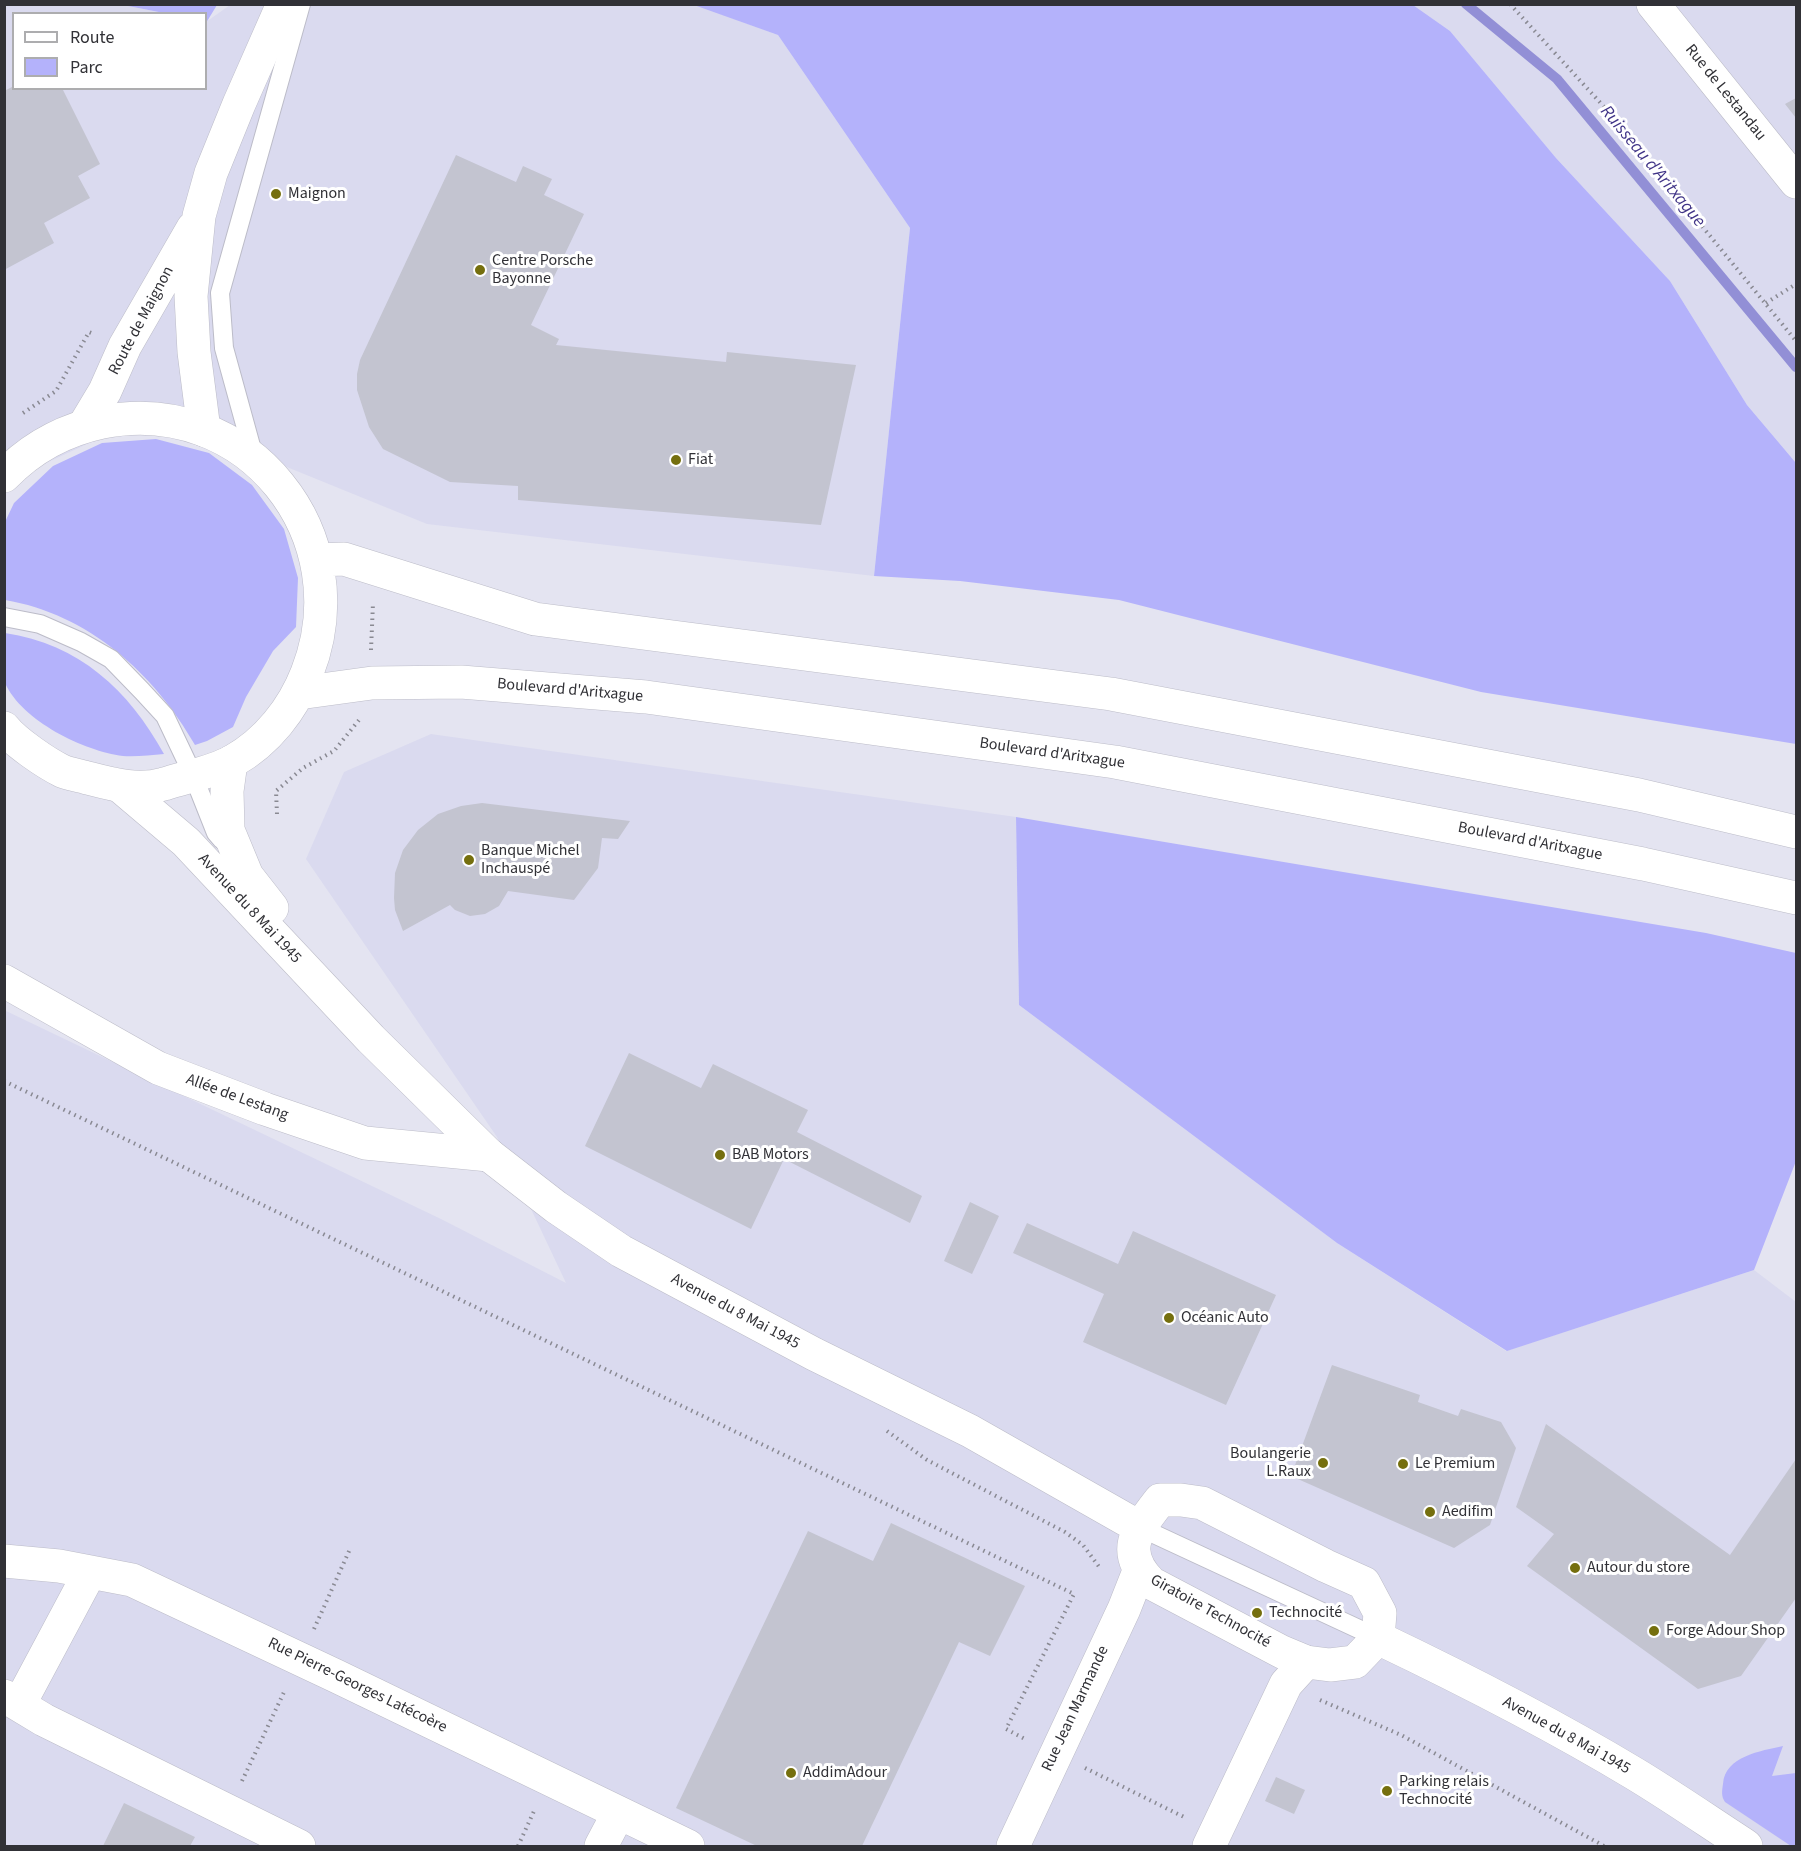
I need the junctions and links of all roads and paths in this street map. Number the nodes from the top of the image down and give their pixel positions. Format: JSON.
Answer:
{"nodes":[{"id":1,"x":283,"y":4,"type":"edge"},
{"id":2,"x":301,"y":4,"type":"edge"},
{"id":3,"x":1510,"y":4,"type":"edge"},
{"id":4,"x":1653,"y":4,"type":"edge"},
{"id":5,"x":1797,"y":182,"type":"edge"},
{"id":6,"x":199,"y":216,"type":"junction"},
{"id":7,"x":1797,"y":284,"type":"edge"},
{"id":8,"x":1766,"y":303,"type":"junction"},
{"id":9,"x":94,"y":334,"type":"dead end"},
{"id":10,"x":1797,"y":341,"type":"edge"},
{"id":11,"x":18,"y":417,"type":"dead end"},
{"id":12,"x":84,"y":426,"type":"junction"},
{"id":13,"x":204,"y":429,"type":"junction"},
{"id":14,"x":254,"y":459,"type":"junction"},
{"id":15,"x":4,"y":476,"type":"edge"},
{"id":16,"x":318,"y":560,"type":"junction"},
{"id":17,"x":374,"y":593,"type":"dead end"},
{"id":18,"x":4,"y":617,"type":"edge"},
{"id":19,"x":370,"y":661,"type":"dead end"},
{"id":20,"x":299,"y":693,"type":"junction"},
{"id":21,"x":361,"y":718,"type":"dead end"},
{"id":22,"x":4,"y":728,"type":"edge"},
{"id":23,"x":231,"y":762,"type":"junction"},
{"id":24,"x":193,"y":775,"type":"junction"},
{"id":25,"x":121,"y":787,"type":"junction"},
{"id":26,"x":278,"y":814,"type":"dead end"},
{"id":27,"x":1797,"y":832,"type":"edge"},
{"id":28,"x":247,"y":876,"type":"junction"},
{"id":29,"x":1797,"y":898,"type":"edge"},
{"id":30,"x":4,"y":981,"type":"edge"},
{"id":31,"x":371,"y":1039,"type":"junction"},
{"id":32,"x":4,"y":1081,"type":"edge"},
{"id":33,"x":489,"y":1155,"type":"junction"},
{"id":34,"x":1139,"y":1527,"type":"junction"},
{"id":35,"x":4,"y":1561,"type":"edge"},
{"id":36,"x":1139,"y":1571,"type":"junction"},
{"id":37,"x":90,"y":1572,"type":"junction"},
{"id":38,"x":1378,"y":1638,"type":"junction"},
{"id":39,"x":1306,"y":1662,"type":"junction"},
{"id":40,"x":12,"y":1701,"type":"edge"},
{"id":41,"x":1056,"y":1753,"type":"junction"},
{"id":42,"x":536,"y":1806,"type":"dead end"},
{"id":43,"x":618,"y":1814,"type":"junction"},
{"id":44,"x":1213,"y":1840,"type":"edge"},
{"id":45,"x":299,"y":1846,"type":"edge"},
{"id":46,"x":518,"y":1846,"type":"edge"},
{"id":47,"x":601,"y":1846,"type":"edge"},
{"id":48,"x":688,"y":1846,"type":"edge"},
{"id":49,"x":1012,"y":1846,"type":"edge"},
{"id":50,"x":1746,"y":1846,"type":"edge"}],
"edges":[{"from":1,"to":6,"type":"main road","name":"Route de Maignon"},
{"from":2,"to":14,"type":"lane"},
{"from":3,"to":8,"type":"path"},
{"from":4,"to":5,"type":"main road","name":"Rue de Lestandau"},
{"from":6,"to":12,"type":"main road","name":"Route de Maignon"},
{"from":6,"to":13,"type":"main road","name":"Route de Maignon"},
{"from":7,"to":8,"type":"path"},
{"from":8,"to":10,"type":"path"},
{"from":9,"to":11,"type":"path"},
{"from":12,"to":13,"type":"main road"},
{"from":12,"to":15,"type":"main road"},
{"from":13,"to":14,"type":"main road"},
{"from":14,"to":16,"type":"main road"},
{"from":16,"to":20,"type":"main road"},
{"from":16,"to":27,"type":"main road"},
{"from":17,"to":19,"type":"path"},
{"from":18,"to":24,"type":"lane"},
{"from":20,"to":23,"type":"main road"},
{"from":20,"to":29,"type":"main road","name":"Boulevard d'Aritxague"},
{"from":21,"to":26,"type":"path"},
{"from":22,"to":25,"type":"main road"},
{"from":23,"to":24,"type":"main road"},
{"from":23,"to":28,"type":"main road","name":"Avenue du 8 Mai 1945"},
{"from":24,"to":25,"type":"main road"},
{"from":24,"to":28,"type":"lane"},
{"from":25,"to":31,"type":"main road","name":"Avenue du 8 Mai 1945"},
{"from":28,"to":31,"type":"main road","name":"Avenue du 8 Mai 1945"},
{"from":30,"to":33,"type":"main road","name":"Allée de Lestang"},
{"from":31,"to":33,"type":"main road","name":"Avenue du 8 Mai 1945"},
{"from":32,"to":41,"type":"path"},
{"from":33,"to":34,"type":"main road","name":"Avenue du 8 Mai 1945"},
{"from":34,"to":36,"type":"main road","name":"Giratoire Technocité"},
{"from":34,"to":38,"type":"lane"},
{"from":34,"to":38,"type":"main road"},
{"from":35,"to":37,"type":"main road","name":"Rue Pierre-Georges Latécoère"},
{"from":36,"to":39,"type":"main road","name":"Giratoire Technocité"},
{"from":36,"to":41,"type":"main road","name":"Rue Jean Marmande"},
{"from":37,"to":40,"type":"main road"},
{"from":37,"to":43,"type":"main road","name":"Rue Pierre-Georges Latécoère"},
{"from":38,"to":39,"type":"main road","name":"Giratoire Technocité"},
{"from":38,"to":50,"type":"main road","name":"Avenue du 8 Mai 1945"},
{"from":39,"to":44,"type":"main road"},
{"from":40,"to":45,"type":"main road"},
{"from":41,"to":44,"type":"path"},
{"from":41,"to":49,"type":"main road","name":"Rue Jean Marmande"},
{"from":42,"to":46,"type":"path"},
{"from":43,"to":47,"type":"main road"},
{"from":43,"to":48,"type":"main road","name":"Rue Pierre-Georges Latécoère"}]}
